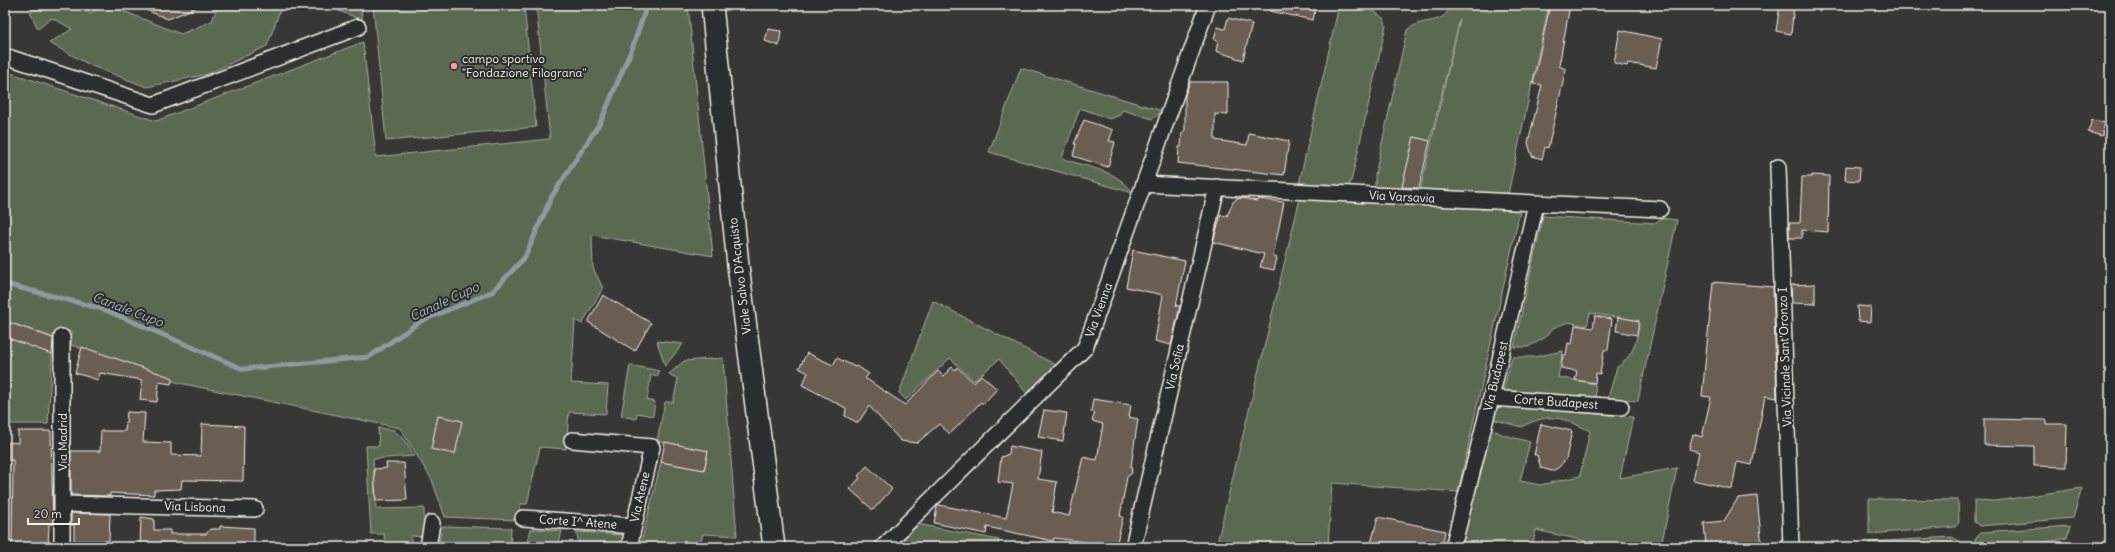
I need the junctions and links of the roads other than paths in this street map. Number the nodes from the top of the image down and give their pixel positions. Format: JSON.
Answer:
{"nodes":[{"id":1,"x":712,"y":5,"type":"edge"},
{"id":2,"x":1208,"y":5,"type":"edge"},
{"id":3,"x":358,"y":27,"type":"dead end"},
{"id":4,"x":5,"y":56,"type":"edge"},
{"id":5,"x":1778,"y":167,"type":"dead end"},
{"id":6,"x":1144,"y":184,"type":"junction"},
{"id":7,"x":1217,"y":187,"type":"junction"},
{"id":8,"x":1536,"y":204,"type":"junction"},
{"id":9,"x":1660,"y":209,"type":"dead end"},
{"id":10,"x":62,"y":337,"type":"dead end"},
{"id":11,"x":1491,"y":398,"type":"junction"},
{"id":12,"x":1621,"y":407,"type":"dead end"},
{"id":13,"x":572,"y":440,"type":"dead end"},
{"id":14,"x":63,"y":504,"type":"junction"},
{"id":15,"x":255,"y":509,"type":"dead end"},
{"id":16,"x":522,"y":518,"type":"dead end"},
{"id":17,"x":432,"y":523,"type":"dead end"},
{"id":18,"x":634,"y":526,"type":"junction"},
{"id":19,"x":62,"y":547,"type":"edge"},
{"id":20,"x":428,"y":547,"type":"edge"},
{"id":21,"x":629,"y":547,"type":"edge"},
{"id":22,"x":774,"y":547,"type":"edge"},
{"id":23,"x":883,"y":547,"type":"edge"},
{"id":24,"x":1133,"y":547,"type":"edge"},
{"id":25,"x":1453,"y":547,"type":"edge"},
{"id":26,"x":1791,"y":547,"type":"edge"}],
"edges":[{"from":1,"to":22,"type":"street","name":"Viale Salvo D'Acquisto"},
{"from":2,"to":6,"type":"street","name":"Via Vienna"},
{"from":3,"to":4,"type":"street"},
{"from":5,"to":26,"type":"street","name":"Via Vicinale Sant'Oronzo I"},
{"from":6,"to":7,"type":"street","name":"Via Varsavia"},
{"from":6,"to":23,"type":"street","name":"Via Vienna"},
{"from":7,"to":8,"type":"street","name":"Via Varsavia"},
{"from":7,"to":24,"type":"street","name":"Via Sofia"},
{"from":8,"to":9,"type":"street","name":"Via Varsavia"},
{"from":8,"to":11,"type":"street","name":"Via Budapest"},
{"from":10,"to":14,"type":"street","name":"Via Madrid"},
{"from":11,"to":12,"type":"street","name":"Corte Budapest"},
{"from":11,"to":25,"type":"street","name":"Via Budapest"},
{"from":13,"to":18,"type":"street","name":"Via Atene"},
{"from":14,"to":15,"type":"street","name":"Via Lisbona"},
{"from":14,"to":19,"type":"street","name":"Via Madrid"},
{"from":16,"to":18,"type":"street","name":"Corte I^ Atene"},
{"from":17,"to":20,"type":"street"},
{"from":18,"to":21,"type":"street","name":"Via Atene"}]}
